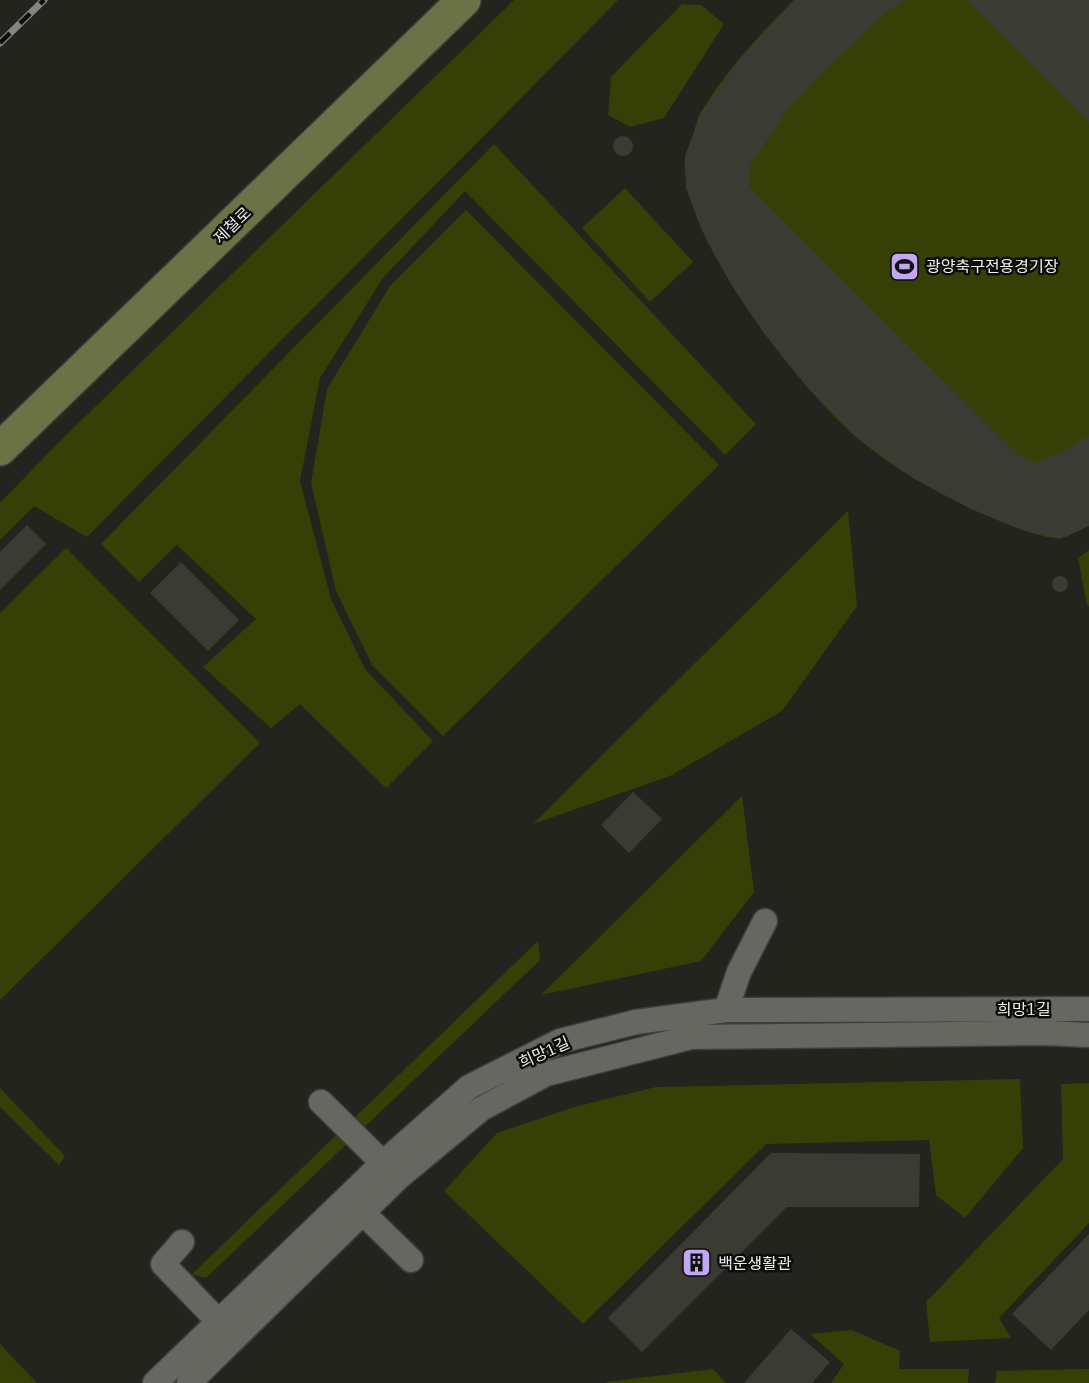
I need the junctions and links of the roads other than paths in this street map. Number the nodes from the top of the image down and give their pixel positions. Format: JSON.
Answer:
{"nodes":[{"id":1,"x":464,"y":0,"type":"edge"},
{"id":2,"x":0,"y":449,"type":"edge"},
{"id":3,"x":765,"y":921,"type":"dead end"},
{"id":4,"x":1089,"y":1009,"type":"edge"},
{"id":5,"x":726,"y":1010,"type":"junction"},
{"id":6,"x":1089,"y":1035,"type":"edge"},
{"id":7,"x":321,"y":1102,"type":"dead end"},
{"id":8,"x":383,"y":1162,"type":"junction"},
{"id":9,"x":362,"y":1212,"type":"junction"},
{"id":10,"x":182,"y":1242,"type":"dead end"},
{"id":11,"x":411,"y":1260,"type":"dead end"},
{"id":12,"x":218,"y":1321,"type":"junction"},
{"id":13,"x":155,"y":1383,"type":"edge"},
{"id":14,"x":189,"y":1383,"type":"edge"}],
"edges":[{"from":1,"to":2,"type":"main road","name":"제철로"},
{"from":3,"to":5,"type":"street"},
{"from":4,"to":5,"type":"street","name":"희망1길"},
{"from":5,"to":8,"type":"street","name":"희망1길"},
{"from":6,"to":9,"type":"street","name":"희망1길"},
{"from":7,"to":8,"type":"street"},
{"from":8,"to":12,"type":"street","name":"희망1길"},
{"from":9,"to":11,"type":"street"},
{"from":9,"to":14,"type":"street","name":"희망1길"},
{"from":10,"to":12,"type":"street"},
{"from":12,"to":13,"type":"street","name":"희망1길"}]}
